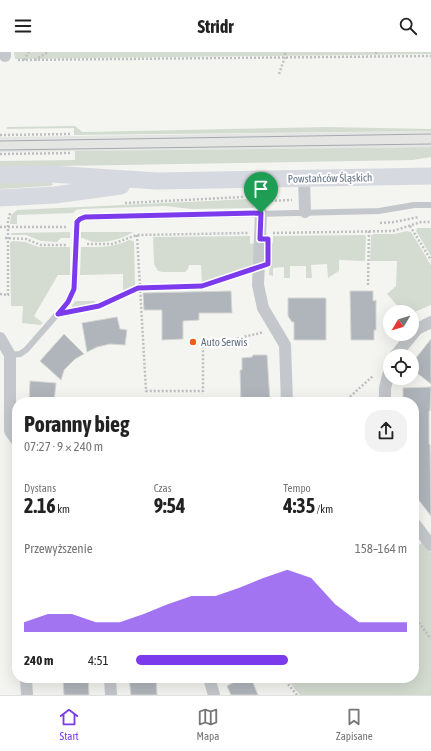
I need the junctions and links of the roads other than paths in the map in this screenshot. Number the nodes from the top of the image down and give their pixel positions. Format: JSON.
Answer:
{"nodes":[{"id":1,"x":0,"y":175,"type":"edge"},
{"id":2,"x":431,"y":176,"type":"edge"},
{"id":3,"x":304,"y":178,"type":"junction"},
{"id":4,"x":157,"y":181,"type":"junction"},
{"id":5,"x":0,"y":198,"type":"edge"},
{"id":6,"x":431,"y":205,"type":"edge"},
{"id":7,"x":305,"y":212,"type":"junction"},
{"id":8,"x":261,"y":213,"type":"junction"},
{"id":9,"x":431,"y":322,"type":"edge"},
{"id":10,"x":0,"y":338,"type":"edge"},
{"id":11,"x":401,"y":349,"type":"edge"},
{"id":12,"x":10,"y":355,"type":"junction"},
{"id":13,"x":385,"y":385,"type":"edge"},
{"id":14,"x":5,"y":388,"type":"edge"},
{"id":15,"x":288,"y":397,"type":"edge"},
{"id":16,"x":385,"y":397,"type":"edge"},
{"id":17,"x":12,"y":434,"type":"edge"},
{"id":18,"x":419,"y":529,"type":"edge"},
{"id":19,"x":431,"y":545,"type":"edge"},
{"id":20,"x":26,"y":683,"type":"edge"},
{"id":21,"x":110,"y":683,"type":"edge"},
{"id":22,"x":210,"y":683,"type":"edge"},
{"id":23,"x":27,"y":695,"type":"edge"},
{"id":24,"x":111,"y":695,"type":"edge"},
{"id":25,"x":214,"y":695,"type":"edge"}],
"edges":[{"from":1,"to":4,"type":"main road","name":"Powstańców Śląskich"},
{"from":2,"to":3,"type":"main road","name":"Powstańców Śląskich"},
{"from":3,"to":4,"type":"main road","name":"Powstańców Śląskich"},
{"from":3,"to":7,"type":"street"},
{"from":4,"to":5,"type":"main road","name":"Powstańców Śląskich"},
{"from":6,"to":7,"type":"lane"},
{"from":7,"to":8,"type":"lane"},
{"from":8,"to":12,"type":"lane"},
{"from":8,"to":15,"type":"street"},
{"from":9,"to":11,"type":"street"},
{"from":10,"to":12,"type":"street"},
{"from":12,"to":14,"type":"street"},
{"from":13,"to":16,"type":"street"},
{"from":14,"to":17,"type":"street"},
{"from":18,"to":19,"type":"street"},
{"from":20,"to":23,"type":"street"},
{"from":21,"to":24,"type":"street"},
{"from":22,"to":25,"type":"street"}]}
